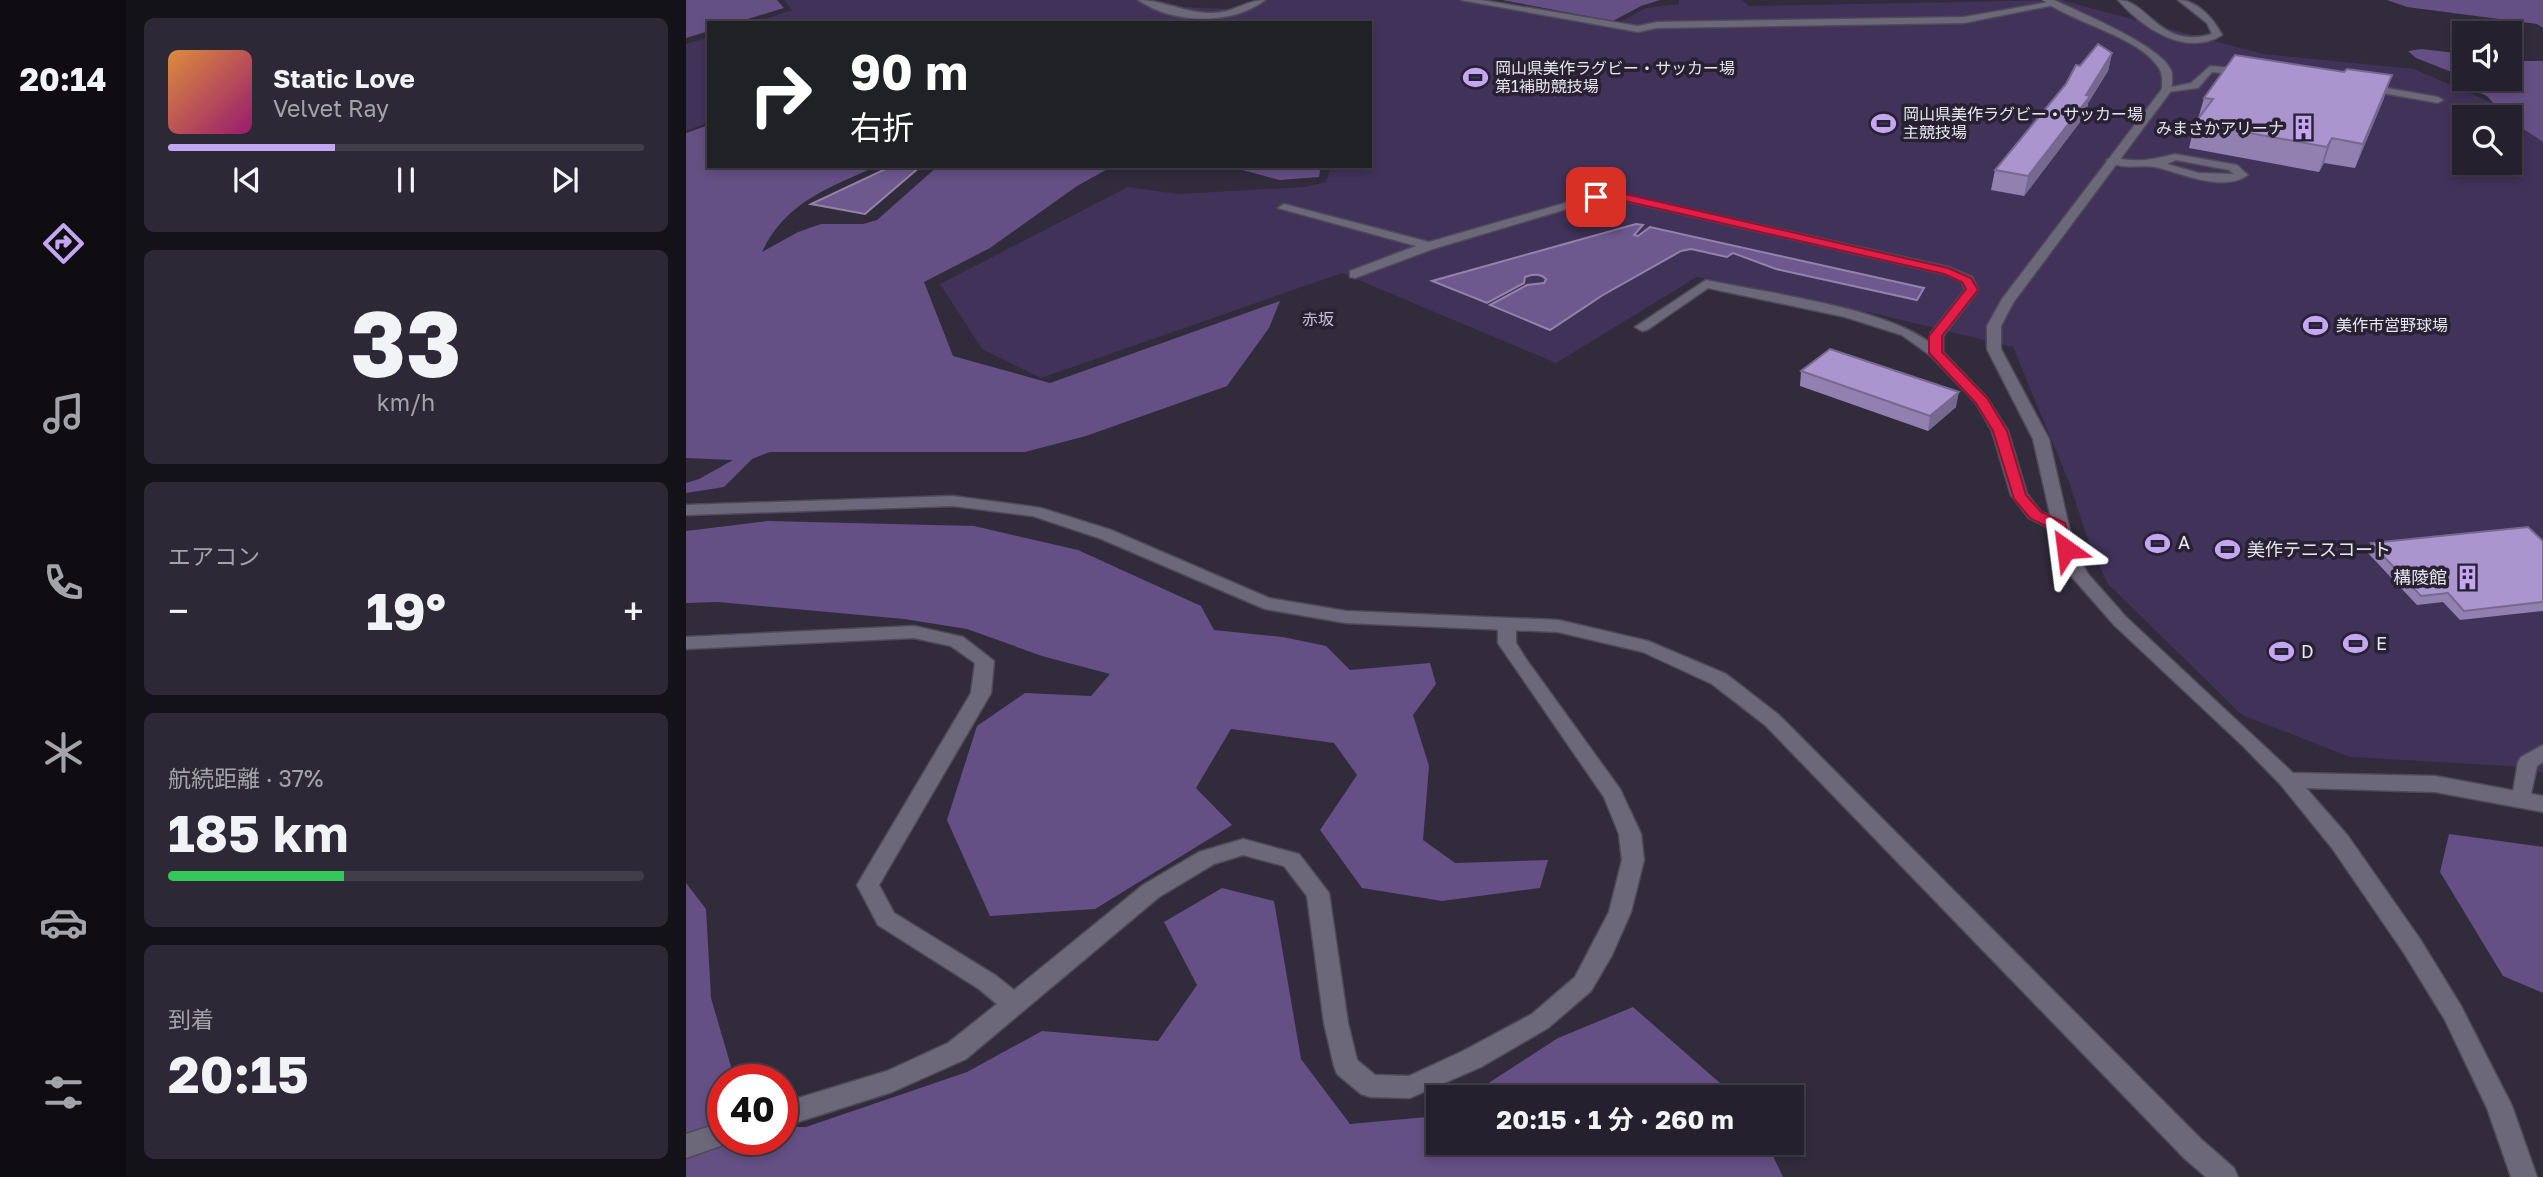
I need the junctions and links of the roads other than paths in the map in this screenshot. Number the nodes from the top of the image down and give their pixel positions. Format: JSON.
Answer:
{"nodes":[{"id":1,"x":1142,"y":0,"type":"edge"},
{"id":2,"x":1261,"y":0,"type":"edge"},
{"id":3,"x":1465,"y":0,"type":"edge"},
{"id":4,"x":2122,"y":0,"type":"edge"},
{"id":5,"x":2182,"y":0,"type":"edge"},
{"id":6,"x":2051,"y":2,"type":"edge"},
{"id":7,"x":2252,"y":73,"type":"edge"},
{"id":8,"x":2348,"y":84,"type":"edge"},
{"id":9,"x":2167,"y":89,"type":"junction"},
{"id":10,"x":2438,"y":100,"type":"dead end"},
{"id":11,"x":2112,"y":160,"type":"junction"},
{"id":12,"x":2158,"y":164,"type":"junction"},
{"id":13,"x":1284,"y":208,"type":"dead end"},
{"id":14,"x":1429,"y":246,"type":"junction"},
{"id":15,"x":1355,"y":274,"type":"dead end"},
{"id":16,"x":1642,"y":327,"type":"dead end"},
{"id":17,"x":1936,"y":353,"type":"junction"},
{"id":18,"x":686,"y":510,"type":"edge"},
{"id":19,"x":2059,"y":526,"type":"junction"},
{"id":20,"x":1507,"y":624,"type":"junction"},
{"id":21,"x":686,"y":643,"type":"edge"},
{"id":22,"x":2543,"y":752,"type":"edge"},
{"id":23,"x":2288,"y":780,"type":"junction"},
{"id":24,"x":2522,"y":798,"type":"junction"},
{"id":25,"x":2543,"y":804,"type":"edge"},
{"id":26,"x":1015,"y":1005,"type":"junction"},
{"id":27,"x":798,"y":1110,"type":"edge"},
{"id":28,"x":707,"y":1139,"type":"edge"},
{"id":29,"x":686,"y":1146,"type":"edge"},
{"id":30,"x":2225,"y":1177,"type":"edge"},
{"id":31,"x":2524,"y":1177,"type":"edge"}],
"edges":[{"from":1,"to":2,"type":"street"},
{"from":3,"to":6,"type":"street"},
{"from":4,"to":5,"type":"street"},
{"from":6,"to":9,"type":"street"},
{"from":7,"to":9,"type":"street"},
{"from":8,"to":10,"type":"street"},
{"from":9,"to":11,"type":"street"},
{"from":11,"to":12,"type":"street"},
{"from":11,"to":19,"type":"street"},
{"from":12,"to":12,"type":"street"},
{"from":13,"to":14,"type":"street"},
{"from":14,"to":15,"type":"street"},
{"from":14,"to":17,"type":"street"},
{"from":16,"to":17,"type":"street"},
{"from":17,"to":19,"type":"street"},
{"from":18,"to":20,"type":"street"},
{"from":19,"to":23,"type":"street"},
{"from":20,"to":26,"type":"street"},
{"from":20,"to":30,"type":"street"},
{"from":21,"to":26,"type":"street"},
{"from":22,"to":24,"type":"street"},
{"from":23,"to":24,"type":"street"},
{"from":23,"to":31,"type":"street"},
{"from":24,"to":25,"type":"street"},
{"from":26,"to":27,"type":"street"},
{"from":28,"to":29,"type":"street"}]}
